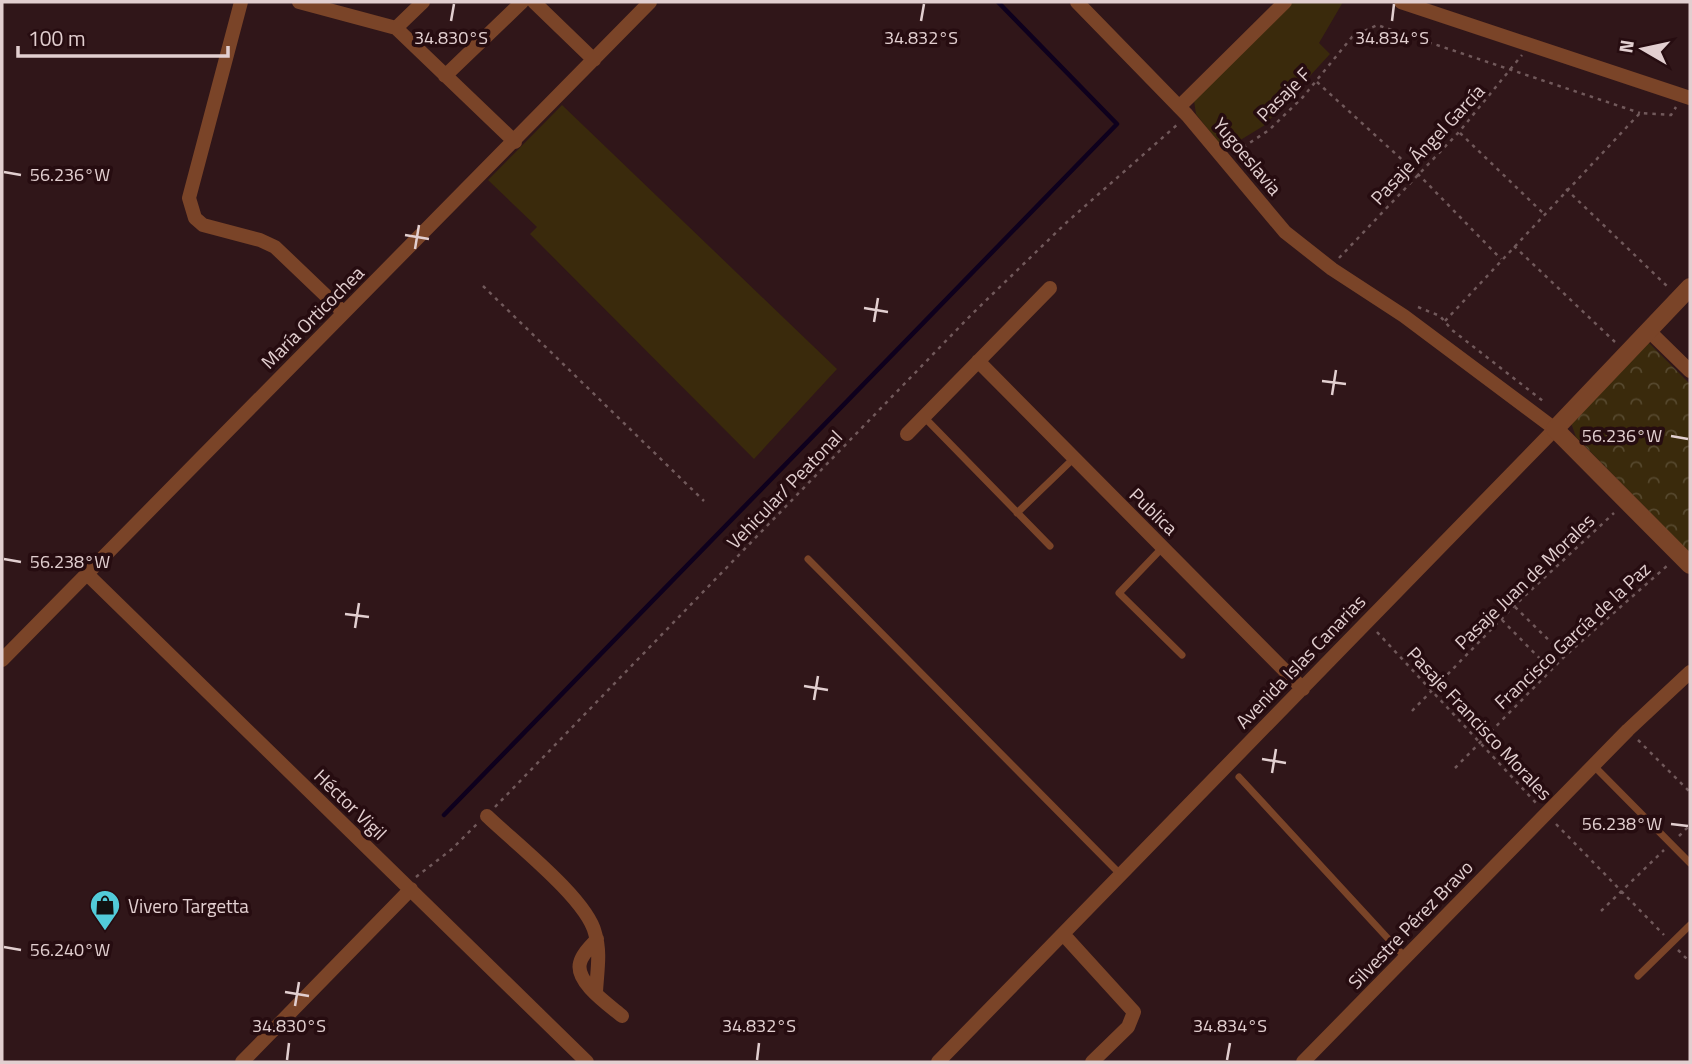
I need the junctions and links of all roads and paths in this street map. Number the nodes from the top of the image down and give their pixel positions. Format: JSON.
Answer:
{"nodes":[{"id":1,"x":241,"y":2,"type":"edge"},
{"id":2,"x":299,"y":2,"type":"edge"},
{"id":3,"x":423,"y":2,"type":"edge"},
{"id":4,"x":522,"y":2,"type":"edge"},
{"id":5,"x":534,"y":2,"type":"edge"},
{"id":6,"x":650,"y":2,"type":"edge"},
{"id":7,"x":1077,"y":2,"type":"edge"},
{"id":8,"x":1285,"y":2,"type":"edge"},
{"id":9,"x":1401,"y":2,"type":"edge"},
{"id":10,"x":396,"y":28,"type":"junction"},
{"id":11,"x":1529,"y":43,"type":"junction"},
{"id":12,"x":594,"y":60,"type":"junction"},
{"id":13,"x":1512,"y":70,"type":"junction"},
{"id":14,"x":445,"y":76,"type":"junction"},
{"id":15,"x":1316,"y":81,"type":"junction"},
{"id":16,"x":1686,"y":96,"type":"edge"},
{"id":17,"x":1183,"y":111,"type":"junction"},
{"id":18,"x":1640,"y":113,"type":"junction"},
{"id":19,"x":1458,"y":132,"type":"junction"},
{"id":20,"x":514,"y":142,"type":"junction"},
{"id":21,"x":1224,"y":159,"type":"junction"},
{"id":22,"x":1417,"y":174,"type":"junction"},
{"id":23,"x":1566,"y":189,"type":"junction"},
{"id":24,"x":1543,"y":214,"type":"junction"},
{"id":25,"x":1514,"y":246,"type":"junction"},
{"id":26,"x":1339,"y":258,"type":"dead end"},
{"id":27,"x":1501,"y":259,"type":"junction"},
{"id":28,"x":483,"y":286,"type":"dead end"},
{"id":29,"x":1050,"y":288,"type":"dead end"},
{"id":30,"x":1685,"y":293,"type":"edge"},
{"id":31,"x":343,"y":312,"type":"junction"},
{"id":32,"x":1404,"y":316,"type":"junction"},
{"id":33,"x":1445,"y":321,"type":"junction"},
{"id":34,"x":1648,"y":330,"type":"junction"},
{"id":35,"x":1625,"y":352,"type":"junction"},
{"id":36,"x":978,"y":361,"type":"junction"},
{"id":37,"x":1690,"y":371,"type":"edge"},
{"id":38,"x":924,"y":417,"type":"junction"},
{"id":39,"x":1559,"y":424,"type":"junction"},
{"id":40,"x":907,"y":434,"type":"dead end"},
{"id":41,"x":1073,"y":459,"type":"junction"},
{"id":42,"x":704,"y":501,"type":"dead end"},
{"id":43,"x":1627,"y":501,"type":"junction"},
{"id":44,"x":1017,"y":513,"type":"junction"},
{"id":45,"x":1050,"y":546,"type":"dead end"},
{"id":46,"x":1163,"y":547,"type":"junction"},
{"id":47,"x":808,"y":559,"type":"dead end"},
{"id":48,"x":1685,"y":559,"type":"edge"},
{"id":49,"x":87,"y":574,"type":"junction"},
{"id":50,"x":1514,"y":606,"type":"junction"},
{"id":51,"x":1502,"y":620,"type":"junction"},
{"id":52,"x":1368,"y":622,"type":"junction"},
{"id":53,"x":1182,"y":655,"type":"dead end"},
{"id":54,"x":1565,"y":656,"type":"junction"},
{"id":55,"x":2,"y":660,"type":"edge"},
{"id":56,"x":1551,"y":670,"type":"junction"},
{"id":57,"x":1690,"y":672,"type":"edge"},
{"id":58,"x":1303,"y":689,"type":"junction"},
{"id":59,"x":1431,"y":692,"type":"junction"},
{"id":60,"x":1412,"y":711,"type":"dead end"},
{"id":61,"x":1628,"y":730,"type":"junction"},
{"id":62,"x":1479,"y":743,"type":"junction"},
{"id":63,"x":1594,"y":766,"type":"junction"},
{"id":64,"x":1455,"y":768,"type":"dead end"},
{"id":65,"x":1239,"y":778,"type":"dead end"},
{"id":66,"x":1690,"y":792,"type":"edge"},
{"id":67,"x":1546,"y":814,"type":"junction"},
{"id":68,"x":487,"y":816,"type":"junction"},
{"id":69,"x":1690,"y":825,"type":"edge"},
{"id":70,"x":1671,"y":844,"type":"junction"},
{"id":71,"x":1690,"y":863,"type":"edge"},
{"id":72,"x":1121,"y":875,"type":"junction"},
{"id":73,"x":411,"y":890,"type":"junction"},
{"id":74,"x":1622,"y":891,"type":"junction"},
{"id":75,"x":1601,"y":911,"type":"dead end"},
{"id":76,"x":1690,"y":926,"type":"edge"},
{"id":77,"x":1063,"y":934,"type":"junction"},
{"id":78,"x":1672,"y":943,"type":"junction"},
{"id":79,"x":1405,"y":957,"type":"junction"},
{"id":80,"x":1690,"y":962,"type":"edge"},
{"id":81,"x":1638,"y":976,"type":"dead end"},
{"id":82,"x":622,"y":1016,"type":"dead end"},
{"id":83,"x":242,"y":1062,"type":"edge"},
{"id":84,"x":587,"y":1062,"type":"edge"},
{"id":85,"x":937,"y":1062,"type":"edge"},
{"id":86,"x":1092,"y":1062,"type":"edge"},
{"id":87,"x":1303,"y":1062,"type":"edge"}],
"edges":[{"from":1,"to":31,"type":"street"},
{"from":2,"to":10,"type":"street"},
{"from":3,"to":10,"type":"street"},
{"from":4,"to":14,"type":"street"},
{"from":5,"to":12,"type":"street"},
{"from":6,"to":12,"type":"street","name":"María Orticochea"},
{"from":7,"to":17,"type":"street","name":"Yugoeslavia"},
{"from":8,"to":17,"type":"street"},
{"from":9,"to":11,"type":"street"},
{"from":10,"to":14,"type":"street"},
{"from":11,"to":13,"type":"path","name":"Pasaje Ángel García"},
{"from":11,"to":16,"type":"street"},
{"from":12,"to":20,"type":"street","name":"María Orticochea"},
{"from":13,"to":15,"type":"path","name":"Pasaje F"},
{"from":13,"to":18,"type":"path"},
{"from":13,"to":19,"type":"path","name":"Pasaje Ángel García"},
{"from":14,"to":20,"type":"street"},
{"from":15,"to":21,"type":"path","name":"Pasaje F"},
{"from":15,"to":22,"type":"path"},
{"from":16,"to":18,"type":"path"},
{"from":17,"to":21,"type":"street","name":"Yugoeslavia"},
{"from":17,"to":68,"type":"path","name":"Vehicular/ Peatonal"},
{"from":18,"to":23,"type":"path"},
{"from":19,"to":22,"type":"path","name":"Pasaje Ángel García"},
{"from":19,"to":24,"type":"path"},
{"from":20,"to":31,"type":"street","name":"María Orticochea"},
{"from":21,"to":32,"type":"street","name":"Yugoeslavia"},
{"from":22,"to":26,"type":"path","name":"Pasaje Ángel García"},
{"from":22,"to":27,"type":"path"},
{"from":23,"to":24,"type":"path"},
{"from":23,"to":30,"type":"path"},
{"from":24,"to":25,"type":"path"},
{"from":25,"to":27,"type":"path"},
{"from":25,"to":35,"type":"path"},
{"from":27,"to":33,"type":"path"},
{"from":28,"to":42,"type":"path"},
{"from":29,"to":36,"type":"street"},
{"from":30,"to":34,"type":"street","name":"Avenida Islas Canarias"},
{"from":31,"to":49,"type":"street","name":"María Orticochea"},
{"from":32,"to":33,"type":"path"},
{"from":32,"to":39,"type":"street","name":"Yugoeslavia"},
{"from":33,"to":39,"type":"path"},
{"from":34,"to":35,"type":"street","name":"Avenida Islas Canarias"},
{"from":34,"to":37,"type":"street"},
{"from":35,"to":39,"type":"street","name":"Avenida Islas Canarias"},
{"from":36,"to":38,"type":"street"},
{"from":36,"to":41,"type":"street","name":"Publica"},
{"from":38,"to":40,"type":"street"},
{"from":38,"to":44,"type":"lane"},
{"from":39,"to":43,"type":"street","name":"Yugoeslavia"},
{"from":39,"to":52,"type":"street","name":"Avenida Islas Canarias"},
{"from":41,"to":44,"type":"lane"},
{"from":41,"to":46,"type":"street","name":"Publica"},
{"from":43,"to":48,"type":"street","name":"Yugoeslavia"},
{"from":43,"to":50,"type":"path","name":"Pasaje Juan de Morales"},
{"from":44,"to":45,"type":"lane"},
{"from":46,"to":53,"type":"lane"},
{"from":46,"to":58,"type":"street","name":"Publica"},
{"from":47,"to":72,"type":"lane"},
{"from":48,"to":54,"type":"path","name":"Francisco García de la Paz"},
{"from":49,"to":55,"type":"street","name":"María Orticochea"},
{"from":49,"to":73,"type":"street","name":"Héctor Vigil"},
{"from":50,"to":51,"type":"path","name":"Pasaje Juan de Morales"},
{"from":50,"to":54,"type":"path"},
{"from":51,"to":56,"type":"path"},
{"from":51,"to":59,"type":"path","name":"Pasaje Juan de Morales"},
{"from":52,"to":58,"type":"street","name":"Avenida Islas Canarias"},
{"from":52,"to":59,"type":"path","name":"Pasaje Francisco Morales"},
{"from":54,"to":56,"type":"path","name":"Francisco García de la Paz"},
{"from":56,"to":62,"type":"path","name":"Francisco García de la Paz"},
{"from":57,"to":61,"type":"street","name":"Silvestre Pérez Bravo"},
{"from":58,"to":72,"type":"street","name":"Avenida Islas Canarias"},
{"from":59,"to":60,"type":"path","name":"Pasaje Juan de Morales"},
{"from":59,"to":62,"type":"path","name":"Pasaje Francisco Morales"},
{"from":61,"to":63,"type":"street","name":"Silvestre Pérez Bravo"},
{"from":61,"to":66,"type":"path"},
{"from":62,"to":64,"type":"path","name":"Francisco García de la Paz"},
{"from":62,"to":67,"type":"path","name":"Pasaje Francisco Morales"},
{"from":63,"to":67,"type":"street","name":"Silvestre Pérez Bravo"},
{"from":63,"to":70,"type":"lane"},
{"from":65,"to":79,"type":"lane"},
{"from":67,"to":74,"type":"path","name":"Pasaje Francisco Morales"},
{"from":67,"to":79,"type":"street","name":"Silvestre Pérez Bravo"},
{"from":68,"to":73,"type":"path","name":"Vehicular/ Peatonal"},
{"from":68,"to":82,"type":"street"},
{"from":69,"to":70,"type":"path"},
{"from":70,"to":71,"type":"lane"},
{"from":70,"to":74,"type":"path"},
{"from":72,"to":77,"type":"street","name":"Avenida Islas Canarias"},
{"from":73,"to":83,"type":"street"},
{"from":73,"to":84,"type":"street","name":"Héctor Vigil"},
{"from":74,"to":75,"type":"path"},
{"from":74,"to":78,"type":"path","name":"Pasaje Francisco Morales"},
{"from":76,"to":78,"type":"lane"},
{"from":77,"to":85,"type":"street","name":"Avenida Islas Canarias"},
{"from":77,"to":86,"type":"street"},
{"from":78,"to":80,"type":"path","name":"Pasaje Francisco Morales"},
{"from":78,"to":81,"type":"lane"},
{"from":79,"to":87,"type":"street","name":"Silvestre Pérez Bravo"}]}
